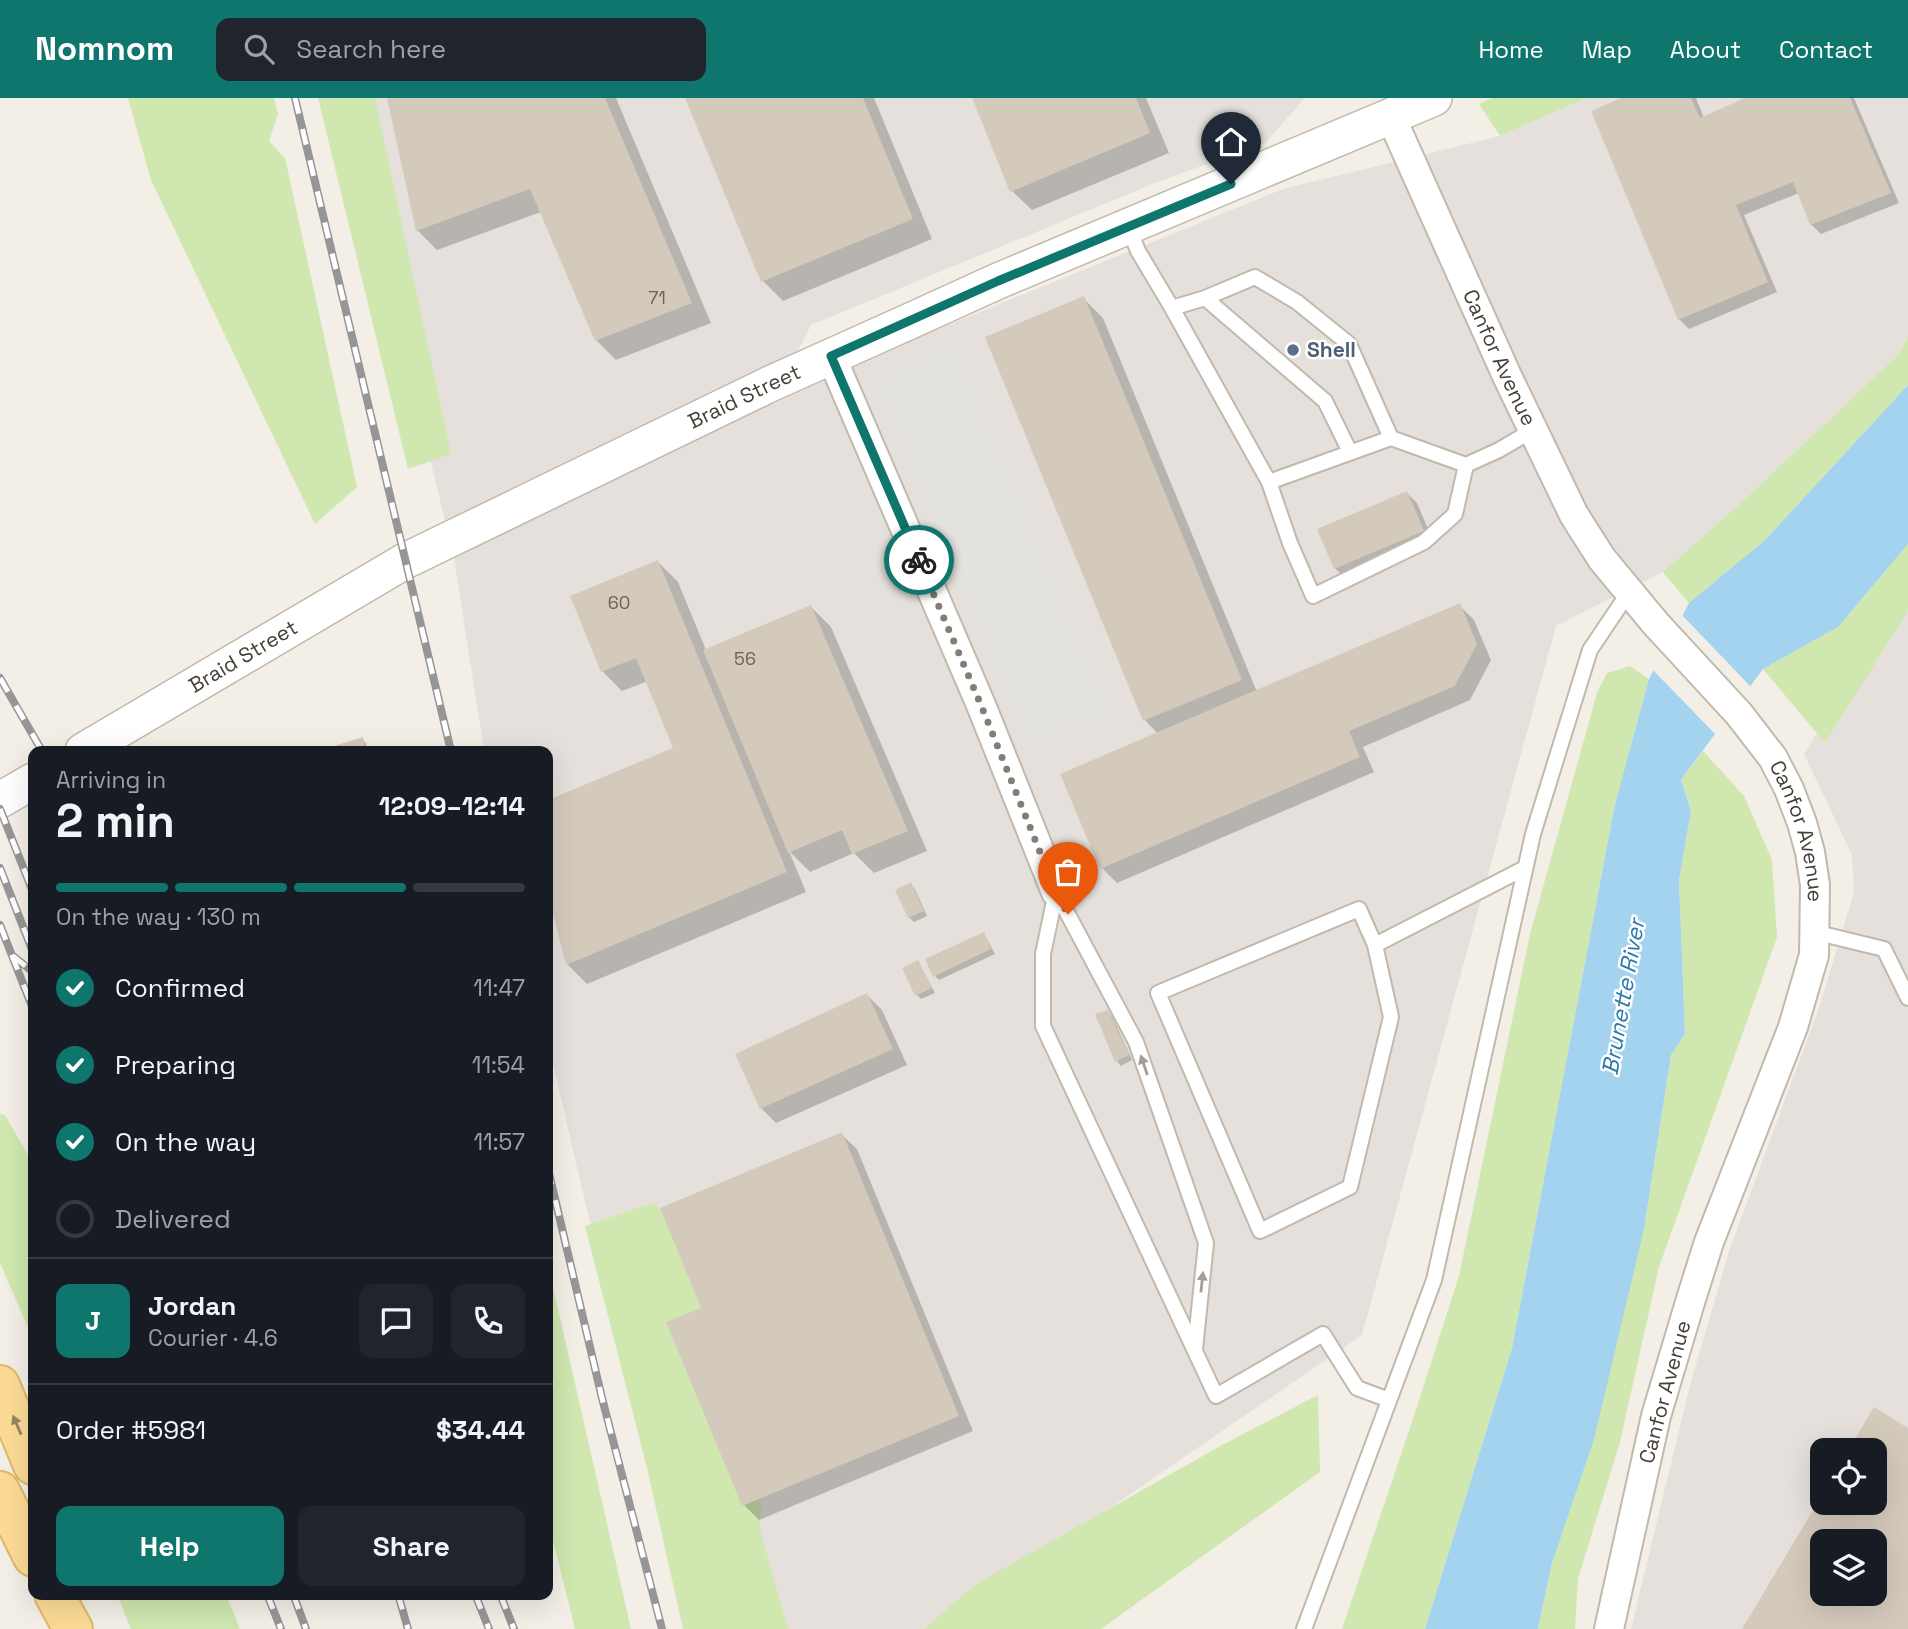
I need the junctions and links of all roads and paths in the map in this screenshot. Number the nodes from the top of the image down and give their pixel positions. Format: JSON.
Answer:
{"nodes":[{"id":1,"x":1434,"y":98,"type":"edge"},
{"id":2,"x":1391,"y":117,"type":"junction"},
{"id":3,"x":1129,"y":228,"type":"junction"},
{"id":4,"x":1205,"y":298,"type":"junction"},
{"id":5,"x":1172,"y":308,"type":"junction"},
{"id":6,"x":831,"y":356,"type":"junction"},
{"id":7,"x":1533,"y":430,"type":"junction"},
{"id":8,"x":1391,"y":438,"type":"junction"},
{"id":9,"x":1350,"y":452,"type":"junction"},
{"id":10,"x":1466,"y":465,"type":"junction"},
{"id":11,"x":1269,"y":482,"type":"junction"},
{"id":12,"x":1629,"y":592,"type":"junction"},
{"id":13,"x":91,"y":746,"type":"edge"},
{"id":14,"x":28,"y":783,"type":"edge"},
{"id":15,"x":0,"y":800,"type":"edge"},
{"id":16,"x":1525,"y":868,"type":"junction"},
{"id":17,"x":1056,"y":892,"type":"junction"},
{"id":18,"x":1814,"y":932,"type":"junction"},
{"id":19,"x":1374,"y":945,"type":"junction"},
{"id":20,"x":1908,"y":998,"type":"edge"},
{"id":21,"x":1195,"y":1350,"type":"junction"},
{"id":22,"x":0,"y":1385,"type":"edge"},
{"id":23,"x":1390,"y":1400,"type":"junction"},
{"id":24,"x":28,"y":1453,"type":"edge"},
{"id":25,"x":0,"y":1491,"type":"edge"},
{"id":26,"x":21,"y":1543,"type":"edge"},
{"id":27,"x":57,"y":1600,"type":"edge"},
{"id":28,"x":81,"y":1600,"type":"edge"},
{"id":29,"x":73,"y":1629,"type":"edge"},
{"id":30,"x":90,"y":1629,"type":"edge"},
{"id":31,"x":1304,"y":1629,"type":"edge"},
{"id":32,"x":1609,"y":1629,"type":"edge"}],
"edges":[{"from":1,"to":2,"type":"street","name":"Braid Street"},
{"from":2,"to":3,"type":"street","name":"Braid Street"},
{"from":2,"to":7,"type":"street","name":"Canfor Avenue"},
{"from":3,"to":5,"type":"lane"},
{"from":3,"to":6,"type":"street","name":"Braid Street"},
{"from":4,"to":5,"type":"lane"},
{"from":4,"to":8,"type":"lane"},
{"from":4,"to":9,"type":"lane"},
{"from":5,"to":11,"type":"lane"},
{"from":6,"to":13,"type":"street","name":"Braid Street"},
{"from":6,"to":17,"type":"street"},
{"from":7,"to":10,"type":"lane"},
{"from":7,"to":12,"type":"street","name":"Canfor Avenue"},
{"from":8,"to":9,"type":"lane"},
{"from":8,"to":10,"type":"lane"},
{"from":9,"to":11,"type":"lane"},
{"from":10,"to":11,"type":"lane"},
{"from":12,"to":16,"type":"lane"},
{"from":12,"to":18,"type":"street","name":"Canfor Avenue"},
{"from":14,"to":15,"type":"street"},
{"from":16,"to":19,"type":"lane"},
{"from":16,"to":23,"type":"lane"},
{"from":21,"to":17,"type":"lane","one_way":true},
{"from":17,"to":21,"type":"lane"},
{"from":18,"to":20,"type":"lane"},
{"from":18,"to":32,"type":"street","name":"Canfor Avenue"},
{"from":19,"to":19,"type":"lane"},
{"from":21,"to":23,"type":"lane"},
{"from":24,"to":22,"type":"main road","one_way":true},
{"from":23,"to":31,"type":"lane"},
{"from":25,"to":26,"type":"main road"},
{"from":27,"to":29,"type":"main road"},
{"from":28,"to":30,"type":"main road"}]}
